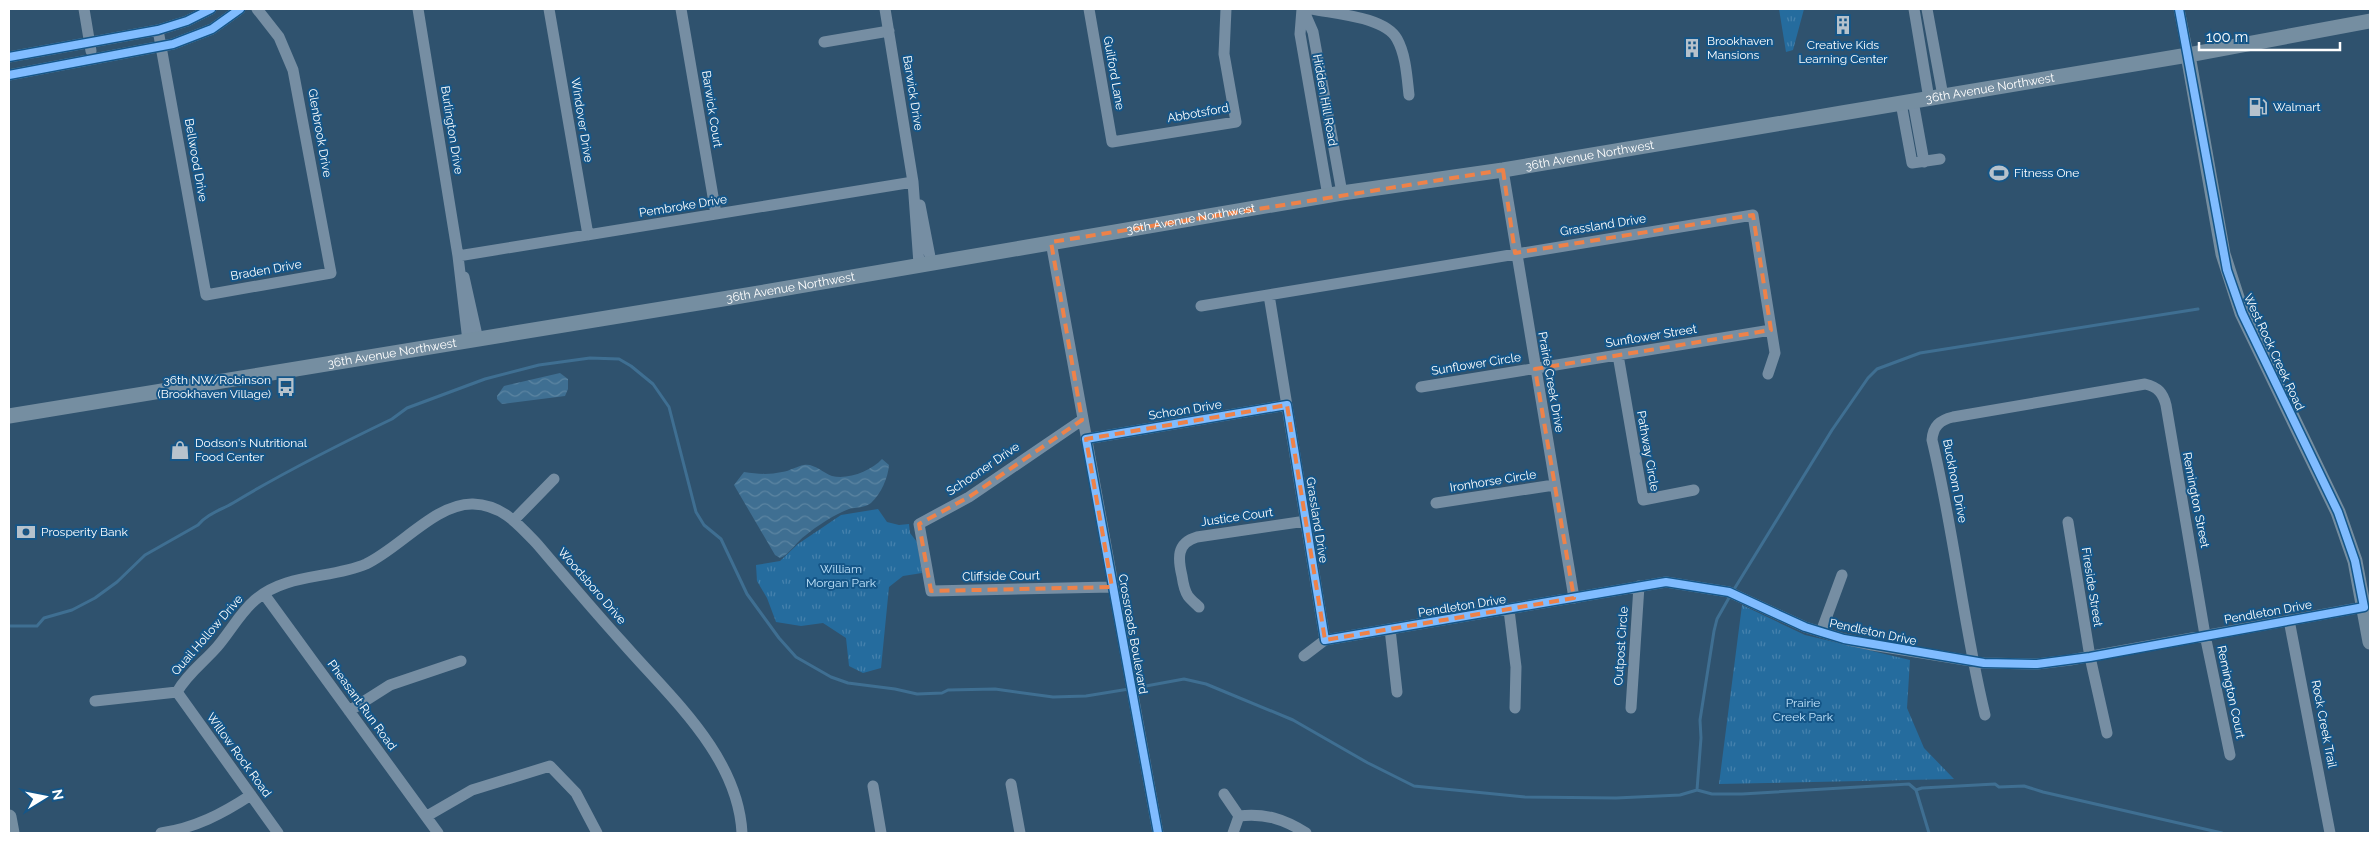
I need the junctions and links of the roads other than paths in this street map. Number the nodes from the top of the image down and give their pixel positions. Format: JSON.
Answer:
{"nodes":[{"id":1,"x":84,"y":9,"type":"edge"},
{"id":2,"x":211,"y":9,"type":"edge"},
{"id":3,"x":240,"y":9,"type":"edge"},
{"id":4,"x":257,"y":9,"type":"edge"},
{"id":5,"x":418,"y":9,"type":"edge"},
{"id":6,"x":549,"y":9,"type":"edge"},
{"id":7,"x":681,"y":9,"type":"edge"},
{"id":8,"x":885,"y":9,"type":"edge"},
{"id":9,"x":1089,"y":9,"type":"edge"},
{"id":10,"x":1226,"y":9,"type":"edge"},
{"id":11,"x":1302,"y":9,"type":"edge"},
{"id":12,"x":1312,"y":9,"type":"edge"},
{"id":13,"x":1914,"y":9,"type":"edge"},
{"id":14,"x":1927,"y":9,"type":"edge"},
{"id":15,"x":2179,"y":9,"type":"edge"},
{"id":16,"x":2370,"y":21,"type":"edge"},
{"id":17,"x":158,"y":30,"type":"junction"},
{"id":18,"x":889,"y":31,"type":"junction"},
{"id":19,"x":824,"y":42,"type":"dead end"},
{"id":20,"x":90,"y":43,"type":"junction"},
{"id":21,"x":161,"y":47,"type":"junction"},
{"id":22,"x":2188,"y":55,"type":"junction"},
{"id":23,"x":9,"y":57,"type":"edge"},
{"id":24,"x":93,"y":60,"type":"junction"},
{"id":25,"x":9,"y":75,"type":"edge"},
{"id":26,"x":1410,"y":96,"type":"dead end"},
{"id":27,"x":1922,"y":100,"type":"junction"},
{"id":28,"x":1112,"y":142,"type":"joint"},
{"id":29,"x":1940,"y":159,"type":"dead end"},
{"id":30,"x":1503,"y":170,"type":"junction"},
{"id":31,"x":913,"y":182,"type":"junction"},
{"id":32,"x":1335,"y":195,"type":"junction"},
{"id":33,"x":716,"y":214,"type":"junction"},
{"id":34,"x":588,"y":235,"type":"junction"},
{"id":35,"x":1051,"y":242,"type":"junction"},
{"id":36,"x":1515,"y":253,"type":"junction"},
{"id":37,"x":458,"y":256,"type":"junction"},
{"id":38,"x":925,"y":263,"type":"junction"},
{"id":39,"x":330,"y":273,"type":"joint"},
{"id":40,"x":206,"y":295,"type":"joint"},
{"id":41,"x":1269,"y":295,"type":"junction"},
{"id":42,"x":1202,"y":306,"type":"dead end"},
{"id":43,"x":1771,"y":330,"type":"junction"},
{"id":44,"x":473,"y":340,"type":"junction"},
{"id":45,"x":1618,"y":355,"type":"junction"},
{"id":46,"x":1535,"y":369,"type":"junction"},
{"id":47,"x":1768,"y":374,"type":"dead end"},
{"id":48,"x":2142,"y":384,"type":"joint"},
{"id":49,"x":1421,"y":387,"type":"dead end"},
{"id":50,"x":1287,"y":405,"type":"junction"},
{"id":51,"x":9,"y":416,"type":"edge"},
{"id":52,"x":1082,"y":420,"type":"junction"},
{"id":53,"x":1086,"y":439,"type":"junction"},
{"id":54,"x":554,"y":479,"type":"dead end"},
{"id":55,"x":1554,"y":485,"type":"junction"},
{"id":56,"x":1694,"y":490,"type":"dead end"},
{"id":57,"x":1436,"y":503,"type":"dead end"},
{"id":58,"x":514,"y":520,"type":"junction"},
{"id":59,"x":1306,"y":521,"type":"junction"},
{"id":60,"x":2068,"y":522,"type":"dead end"},
{"id":61,"x":924,"y":550,"type":"joint"},
{"id":62,"x":344,"y":570,"type":"joint"},
{"id":63,"x":1842,"y":575,"type":"dead end"},
{"id":64,"x":1639,"y":586,"type":"junction"},
{"id":65,"x":1112,"y":587,"type":"junction"},
{"id":66,"x":264,"y":594,"type":"junction"},
{"id":67,"x":1574,"y":598,"type":"junction"},
{"id":68,"x":2367,"y":606,"type":"edge"},
{"id":69,"x":1199,"y":608,"type":"dead end"},
{"id":70,"x":1509,"y":610,"type":"junction"},
{"id":71,"x":2289,"y":620,"type":"junction"},
{"id":72,"x":1390,"y":629,"type":"junction"},
{"id":73,"x":1821,"y":632,"type":"junction"},
{"id":74,"x":2205,"y":635,"type":"junction"},
{"id":75,"x":1325,"y":640,"type":"junction"},
{"id":76,"x":2370,"y":642,"type":"edge"},
{"id":77,"x":1304,"y":656,"type":"dead end"},
{"id":78,"x":2090,"y":657,"type":"junction"},
{"id":79,"x":461,"y":661,"type":"dead end"},
{"id":80,"x":1972,"y":661,"type":"junction"},
{"id":81,"x":177,"y":692,"type":"junction"},
{"id":82,"x":1397,"y":692,"type":"dead end"},
{"id":83,"x":95,"y":701,"type":"dead end"},
{"id":84,"x":1514,"y":708,"type":"dead end"},
{"id":85,"x":1631,"y":708,"type":"dead end"},
{"id":86,"x":349,"y":711,"type":"junction"},
{"id":87,"x":1985,"y":715,"type":"dead end"},
{"id":88,"x":2107,"y":733,"type":"dead end"},
{"id":89,"x":2230,"y":755,"type":"dead end"},
{"id":90,"x":1011,"y":784,"type":"dead end"},
{"id":91,"x":873,"y":786,"type":"dead end"},
{"id":92,"x":1224,"y":794,"type":"dead end"},
{"id":93,"x":251,"y":795,"type":"junction"},
{"id":94,"x":427,"y":816,"type":"junction"},
{"id":95,"x":1239,"y":816,"type":"junction"},
{"id":96,"x":9,"y":817,"type":"edge"},
{"id":97,"x":12,"y":833,"type":"edge"},
{"id":98,"x":161,"y":833,"type":"edge"},
{"id":99,"x":278,"y":833,"type":"edge"},
{"id":100,"x":438,"y":833,"type":"edge"},
{"id":101,"x":597,"y":833,"type":"edge"},
{"id":102,"x":742,"y":833,"type":"edge"},
{"id":103,"x":881,"y":833,"type":"edge"},
{"id":104,"x":1020,"y":833,"type":"edge"},
{"id":105,"x":1158,"y":833,"type":"edge"},
{"id":106,"x":1233,"y":833,"type":"edge"},
{"id":107,"x":1306,"y":833,"type":"edge"},
{"id":108,"x":2330,"y":833,"type":"edge"}],
"edges":[{"from":1,"to":20,"type":"street"},
{"from":2,"to":17,"type":"street"},
{"from":3,"to":21,"type":"street"},
{"from":4,"to":39,"type":"street","name":"Glenbrook Drive"},
{"from":5,"to":37,"type":"street","name":"Burlington Drive"},
{"from":6,"to":34,"type":"street","name":"Windover Drive"},
{"from":7,"to":33,"type":"street","name":"Barwick Court"},
{"from":8,"to":18,"type":"street","name":"Barwick Drive"},
{"from":9,"to":28,"type":"street","name":"Guilford Lane"},
{"from":10,"to":28,"type":"street","name":"Abbotsford"},
{"from":11,"to":32,"type":"street","name":"Hidden Hill Road"},
{"from":12,"to":26,"type":"street"},
{"from":13,"to":27,"type":"street"},
{"from":14,"to":27,"type":"street"},
{"from":15,"to":22,"type":"street","name":"West Rock Creek Road"},
{"from":16,"to":22,"type":"main road","name":"36th Avenue Northwest"},
{"from":17,"to":20,"type":"street"},
{"from":17,"to":21,"type":"street","name":"Bellwood Drive"},
{"from":18,"to":19,"type":"street"},
{"from":18,"to":31,"type":"street","name":"Barwick Drive"},
{"from":20,"to":23,"type":"street"},
{"from":20,"to":24,"type":"street"},
{"from":21,"to":24,"type":"street"},
{"from":21,"to":40,"type":"street","name":"Bellwood Drive"},
{"from":22,"to":27,"type":"main road","name":"36th Avenue Northwest"},
{"from":22,"to":68,"type":"main road","name":"West Rock Creek Road"},
{"from":24,"to":25,"type":"street"},
{"from":27,"to":29,"type":"street"},
{"from":27,"to":30,"type":"main road","name":"36th Avenue Northwest"},
{"from":30,"to":32,"type":"main road","name":"36th Avenue Northwest"},
{"from":30,"to":36,"type":"street","name":"Prairie Creek Drive"},
{"from":31,"to":33,"type":"street","name":"Pembroke Drive"},
{"from":31,"to":38,"type":"street","name":"Barwick Drive"},
{"from":32,"to":35,"type":"main road","name":"36th Avenue Northwest"},
{"from":33,"to":34,"type":"street","name":"Pembroke Drive"},
{"from":34,"to":37,"type":"street","name":"Pembroke Drive"},
{"from":35,"to":38,"type":"main road","name":"36th Avenue Northwest"},
{"from":35,"to":52,"type":"street","name":"Crossroads Boulevard"},
{"from":36,"to":41,"type":"street","name":"Grassland Drive"},
{"from":36,"to":43,"type":"street","name":"Grassland Drive"},
{"from":36,"to":46,"type":"street","name":"Prairie Creek Drive"},
{"from":37,"to":44,"type":"street","name":"Burlington Drive"},
{"from":38,"to":44,"type":"main road","name":"36th Avenue Northwest"},
{"from":39,"to":40,"type":"street","name":"Braden Drive"},
{"from":41,"to":42,"type":"street"},
{"from":41,"to":50,"type":"street","name":"Grassland Drive"},
{"from":43,"to":45,"type":"street","name":"Sunflower Street"},
{"from":43,"to":47,"type":"street"},
{"from":44,"to":51,"type":"main road","name":"36th Avenue Northwest"},
{"from":45,"to":46,"type":"street","name":"Sunflower Street"},
{"from":45,"to":56,"type":"street","name":"Pathway Circle"},
{"from":46,"to":49,"type":"street","name":"Sunflower Circle"},
{"from":46,"to":55,"type":"street","name":"Prairie Creek Drive"},
{"from":48,"to":74,"type":"street","name":"Remington Street"},
{"from":48,"to":80,"type":"street","name":"Buckhorn Drive"},
{"from":50,"to":53,"type":"street","name":"Schoon Drive"},
{"from":50,"to":59,"type":"street","name":"Grassland Drive"},
{"from":52,"to":53,"type":"street","name":"Crossroads Boulevard"},
{"from":52,"to":61,"type":"street","name":"Schooner Drive"},
{"from":53,"to":65,"type":"street","name":"Crossroads Boulevard"},
{"from":54,"to":58,"type":"street"},
{"from":55,"to":57,"type":"street","name":"Ironhorse Circle"},
{"from":55,"to":67,"type":"street","name":"Prairie Creek Drive"},
{"from":58,"to":62,"type":"street","name":"Woodsboro Drive"},
{"from":58,"to":102,"type":"street","name":"Woodsboro Drive"},
{"from":59,"to":69,"type":"street","name":"Justice Court"},
{"from":59,"to":75,"type":"street","name":"Grassland Drive"},
{"from":60,"to":78,"type":"street","name":"Fireside Street"},
{"from":61,"to":65,"type":"street","name":"Cliffside Court"},
{"from":62,"to":66,"type":"street","name":"Quail Hollow Drive"},
{"from":63,"to":73,"type":"street"},
{"from":64,"to":67,"type":"street","name":"Pendleton Drive"},
{"from":64,"to":73,"type":"street","name":"Pendleton Drive"},
{"from":64,"to":85,"type":"street","name":"Outpost Circle"},
{"from":65,"to":105,"type":"street","name":"Crossroads Boulevard"},
{"from":66,"to":81,"type":"street","name":"Quail Hollow Drive"},
{"from":66,"to":86,"type":"street","name":"Pheasant Run Road"},
{"from":67,"to":70,"type":"street","name":"Pendleton Drive"},
{"from":68,"to":71,"type":"street","name":"Pendleton Drive"},
{"from":68,"to":76,"type":"main road","name":"West Rock Creek Road"},
{"from":70,"to":72,"type":"street","name":"Pendleton Drive"},
{"from":70,"to":84,"type":"street"},
{"from":71,"to":74,"type":"street","name":"Pendleton Drive"},
{"from":71,"to":108,"type":"street","name":"Rock Creek Trail"},
{"from":72,"to":75,"type":"street","name":"Pendleton Drive"},
{"from":72,"to":82,"type":"street"},
{"from":73,"to":80,"type":"street","name":"Pendleton Drive"},
{"from":74,"to":78,"type":"street","name":"Pendleton Drive"},
{"from":74,"to":89,"type":"street","name":"Remington Court"},
{"from":75,"to":77,"type":"street"},
{"from":78,"to":80,"type":"street","name":"Pendleton Drive"},
{"from":78,"to":88,"type":"street","name":"Fireside Street"},
{"from":79,"to":86,"type":"street"},
{"from":80,"to":87,"type":"street","name":"Buckhorn Drive"},
{"from":81,"to":83,"type":"street"},
{"from":81,"to":93,"type":"street","name":"Willow Rock Road"},
{"from":86,"to":94,"type":"street","name":"Pheasant Run Road"},
{"from":90,"to":104,"type":"street"},
{"from":91,"to":103,"type":"street"},
{"from":92,"to":95,"type":"street"},
{"from":93,"to":98,"type":"street"},
{"from":93,"to":99,"type":"street","name":"Willow Rock Road"},
{"from":94,"to":100,"type":"street","name":"Pheasant Run Road"},
{"from":94,"to":101,"type":"street"},
{"from":95,"to":106,"type":"street"},
{"from":95,"to":107,"type":"street"},
{"from":96,"to":97,"type":"main road"}]}
